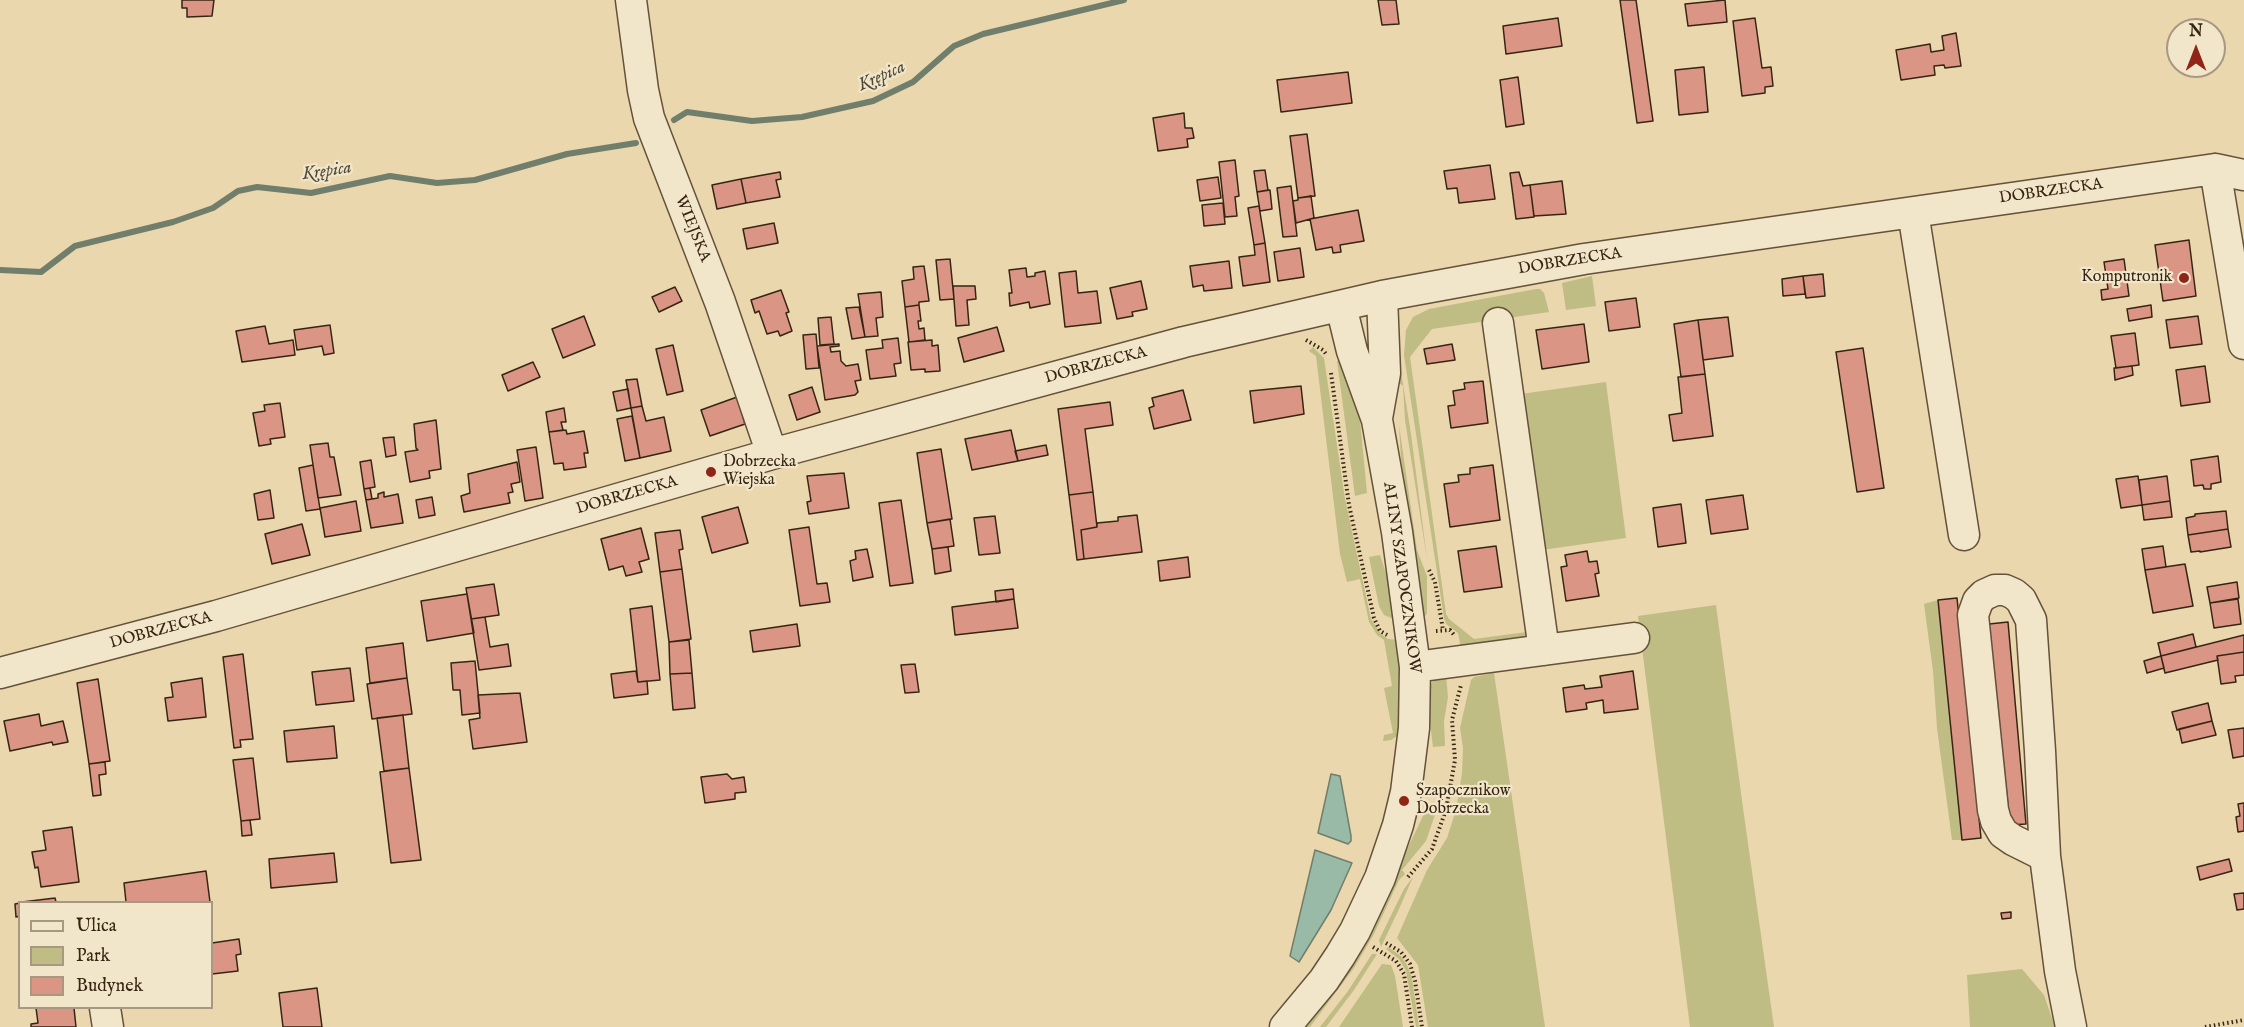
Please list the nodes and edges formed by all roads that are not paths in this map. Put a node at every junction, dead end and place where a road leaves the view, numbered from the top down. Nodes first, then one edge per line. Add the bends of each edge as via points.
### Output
1 (631, 0) edge
2 (2244, 155) edge
3 (2230, 172) edge
4 (1913, 212) junction
5 (1382, 296) junction
6 (1341, 306) junction
7 (1498, 323) dead end
8 (2244, 344) edge
9 (1377, 420) junction
10 (772, 454) junction
11 (1964, 535) dead end
12 (1634, 638) dead end
13 (1544, 650) junction
14 (1415, 667) junction
15 (0, 673) edge
16 (2045, 856) junction
17 (105, 1009) edge
18 (108, 1027) edge
19 (1285, 1027) edge
20 (2071, 1027) edge

1 - 10 street, WIEJSKA via 649,118 720,302
2 - 3 street, DOBRZECKA
3 - 4 street, DOBRZECKA
3 - 8 street
4 - 5 street, DOBRZECKA via 1584,259
4 - 11 street
5 - 6 street, DOBRZECKA
5 - 9 street, ALINY SZAPOCZNIKOW via 1385,373
6 - 9 street, ALINY SZAPOCZNIKOW via 1352,351
6 - 10 street, DOBRZECKA via 1184,342
7 - 13 street
9 - 14 street, ALINY SZAPOCZNIKOW
10 - 15 street, DOBRZECKA via 216,616
12 - 13 street
13 - 14 street
14 - 19 street, ALINY SZAPOCZNIKOW via 1411,758 1389,852 1368,905 1340,956
16 - 16 street via 2031,620 2014,594 1995,590 1978,601 1973,615 1993,810 2003,833
16 - 20 street
17 - 18 street

